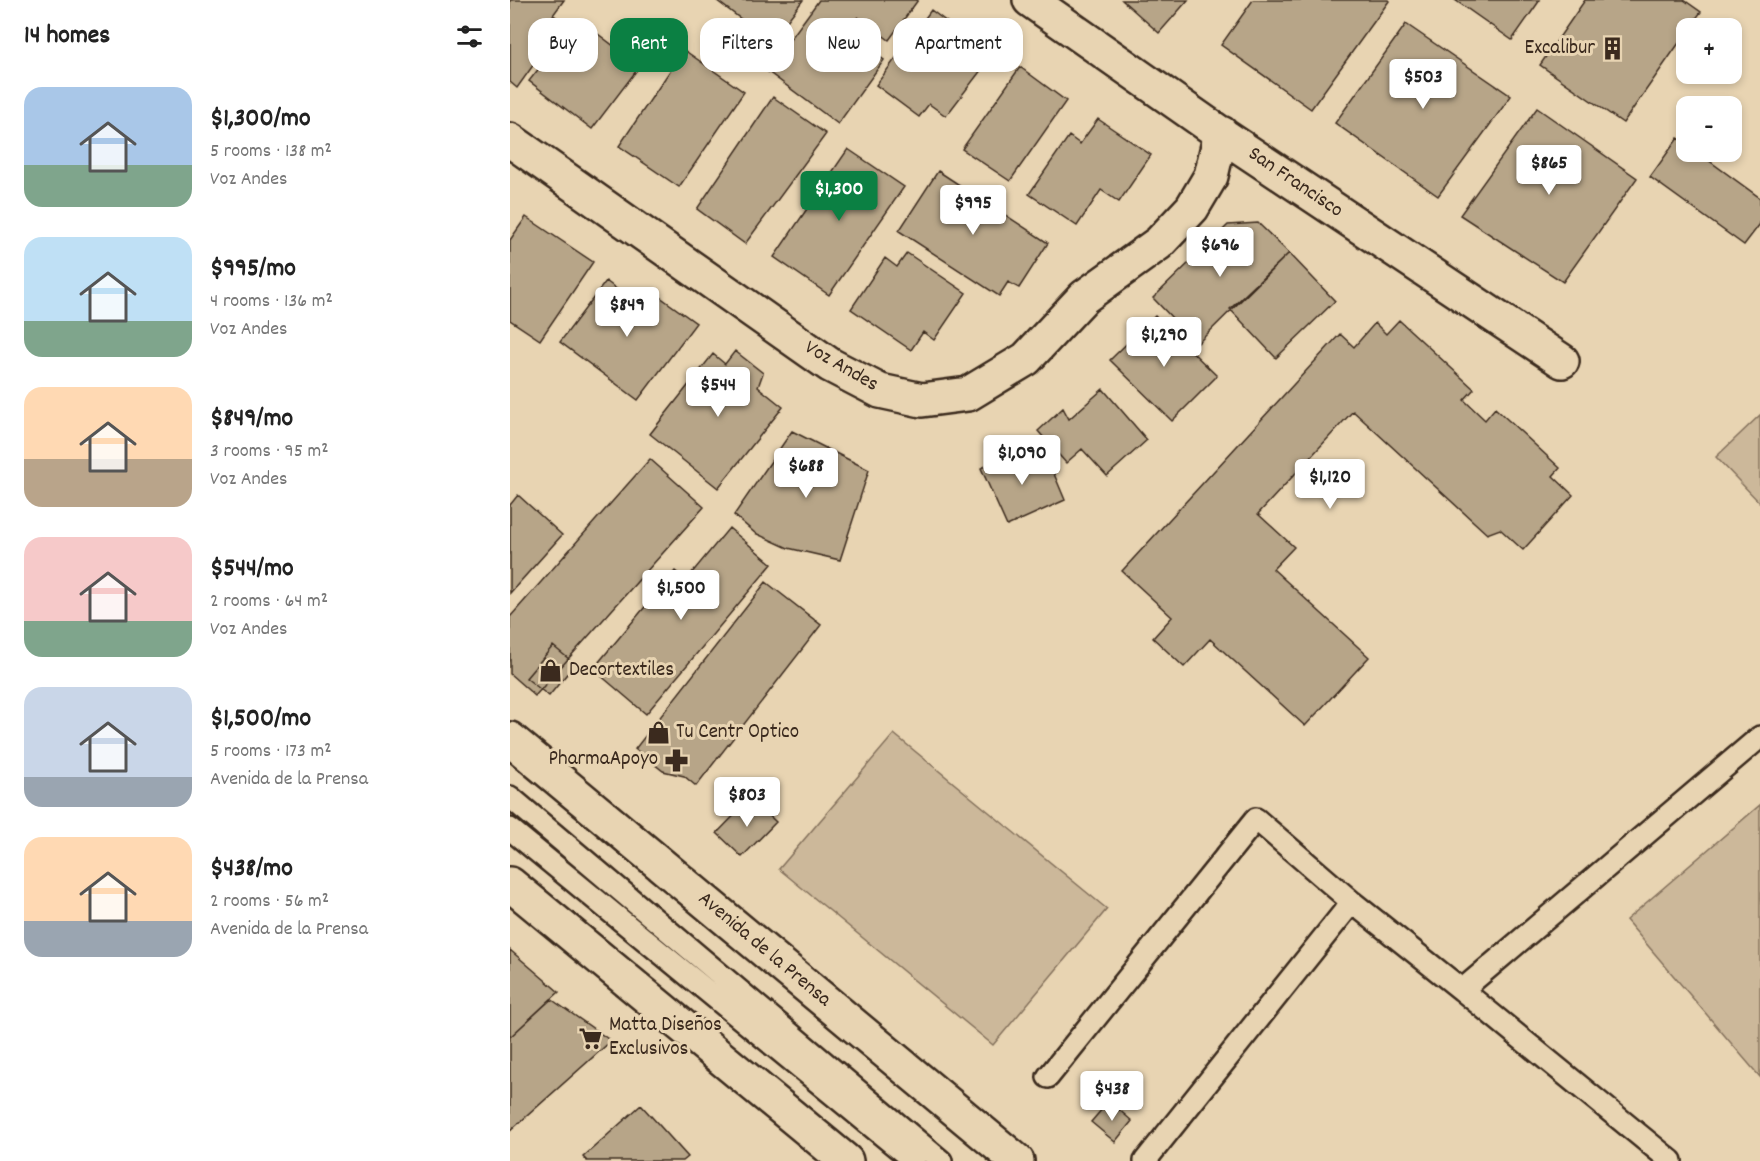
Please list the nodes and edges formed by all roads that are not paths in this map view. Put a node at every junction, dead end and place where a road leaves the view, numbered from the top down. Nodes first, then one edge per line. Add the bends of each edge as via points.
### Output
1 (1030, 0) edge
2 (1221, 133) junction
3 (510, 140) edge
4 (1562, 361) dead end
5 (1760, 737) edge
6 (510, 739) edge
7 (510, 797) edge
8 (510, 829) edge
9 (510, 884) edge
10 (1352, 902) junction
11 (1462, 990) junction
12 (1048, 1077) dead end
13 (846, 1161) edge
14 (914, 1161) edge
15 (941, 1161) edge
16 (1017, 1161) edge
17 (1145, 1161) edge
18 (1671, 1161) edge

1 - 2 street, San Francisco
2 - 3 street, Voz Andes via 1211,176 1192,208 1159,243 1084,297 1026,359 968,394 922,400 880,391 830,365
2 - 4 street, San Francisco
5 - 11 lane
6 - 16 street, Avenida de la Prensa
7 - 15 lane
8 - 14 lane
9 - 13 street
10 - 11 lane
10 - 12 lane via 1256,819
10 - 17 lane
11 - 18 lane

